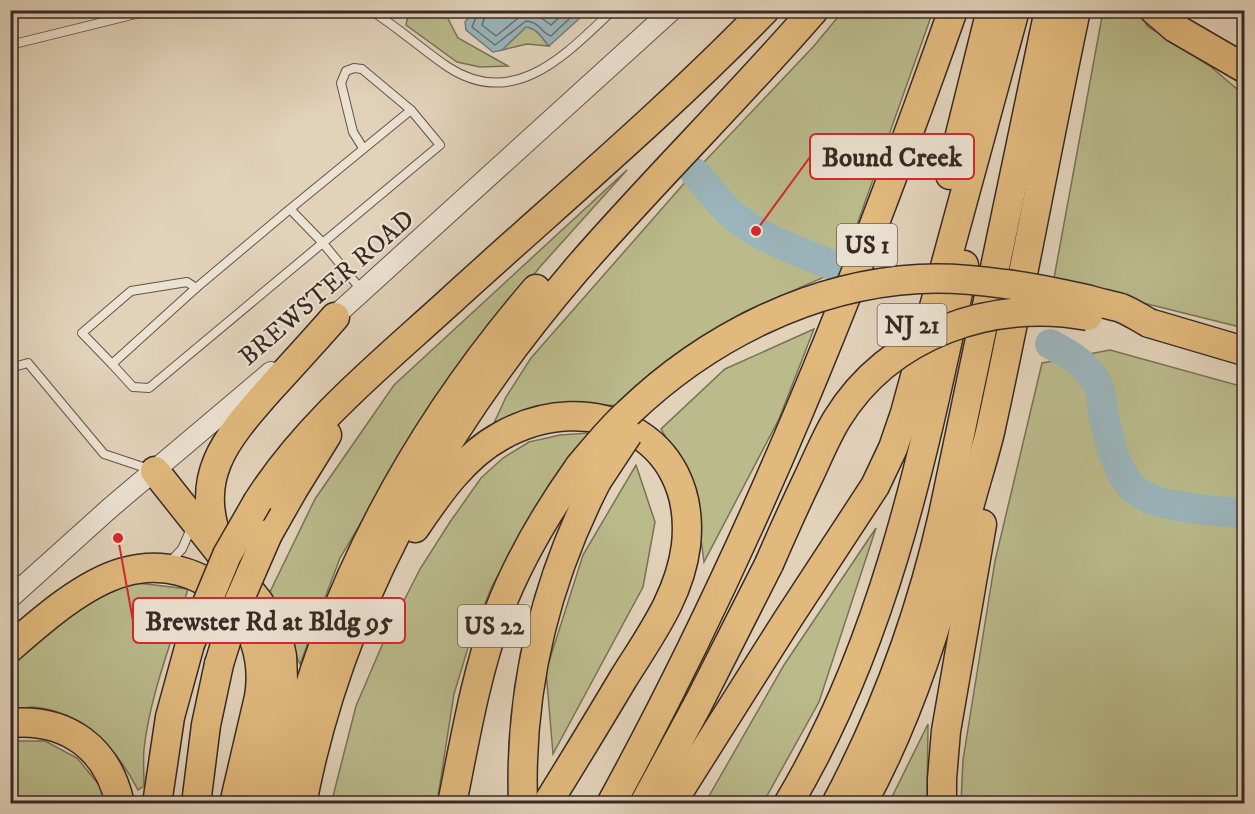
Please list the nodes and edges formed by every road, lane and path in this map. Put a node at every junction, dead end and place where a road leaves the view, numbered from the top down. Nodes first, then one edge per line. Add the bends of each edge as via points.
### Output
1 (152, 10) edge
2 (370, 10) edge
3 (613, 10) edge
4 (672, 10) edge
5 (765, 10) edge
6 (814, 10) edge
7 (953, 10) edge
8 (991, 10) edge
9 (1016, 10) edge
10 (1048, 10) edge
11 (1076, 10) edge
12 (1154, 10) edge
13 (10, 45) edge
14 (1245, 68) edge
15 (760, 70) junction
16 (411, 110) junction
17 (363, 148) junction
18 (290, 209) junction
19 (322, 242) junction
20 (196, 288) junction
21 (363, 293) junction
22 (335, 317) junction
23 (1149, 323) junction
24 (408, 339) junction
25 (1245, 351) edge
26 (112, 364) junction
27 (10, 368) edge
28 (989, 434) junction
29 (155, 471) junction
30 (588, 474) junction
31 (771, 476) junction
32 (194, 520) junction
33 (230, 566) junction
34 (165, 568) junction
35 (10, 598) edge
36 (359, 612) junction
37 (786, 622) junction
38 (10, 648) edge
39 (10, 723) edge
40 (676, 797) edge
41 (120, 804) edge
42 (157, 804) edge
43 (196, 804) edge
44 (234, 804) edge
45 (254, 804) edge
46 (279, 804) edge
47 (302, 804) edge
48 (452, 804) edge
49 (523, 804) edge
50 (548, 804) edge
51 (569, 804) edge
52 (611, 804) edge
53 (644, 804) edge
54 (788, 804) edge
55 (836, 804) edge
56 (862, 804) edge
57 (942, 804) edge

1 - 13 lane
2 - 3 lane via 455,71 495,83 521,79 544,69
4 - 21 street, BREWSTER ROAD
5 - 24 highway via 683,90
6 - 15 highway
7 - 31 highway, US 1 via 872,235
8 - 37 highway, NJ 21 via 888,419 840,527
9 - 37 highway via 895,442 875,486
9 - 54 highway via 937,391 900,540 860,657 822,742
10 - 55 highway via 929,573 885,701
11 - 28 highway
12 - 14 highway via 1175,28
15 - 36 highway via 582,263 498,369 418,491
15 - 46 highway via 725,94 557,266 487,348 439,415 391,495 336,612 303,708
16 - 17 lane
16 - 17 lane via 362,69 346,71 341,83 353,132
16 - 19 lane via 440,145
17 - 18 lane
18 - 19 lane
18 - 20 lane
19 - 21 lane
19 - 26 lane via 149,388 133,387
20 - 26 lane
20 - 26 lane via 187,282 131,291 82,333
21 - 22 street, BREWSTER ROAD
22 - 29 street, BREWSTER ROAD
22 - 33 highway via 243,420 220,454 213,472 209,505 214,529
23 - 25 highway
23 - 30 highway, bridge via 1121,308 994,282 918,279 872,284 813,299 756,322 721,342 683,374
23 - 53 highway, bridge via 1120,323 1048,311 1007,313 952,326 901,352 879,369 836,420 769,564
24 - 42 highway, bridge via 305,439 276,474 227,555 190,644 170,717
24 - 43 highway, bridge via 355,397 327,435 268,534 238,603 219,664
27 - 29 lane via 28,363 104,454
28 - 56 highway via 932,640 906,710
28 - 57 highway via 982,531 949,713
29 - 32 highway
29 - 35 street, BREWSTER ROAD
30 - 48 highway, US 22 via 538,529 498,613 476,688
30 - 49 highway via 575,526 550,591 533,660 522,743
31 - 51 highway
31 - 52 highway, US 1 via 691,649
32 - 33 highway
32 - 34 lane via 182,549
33 - 45 highway via 266,611 282,656 279,704
34 - 38 highway via 124,572 99,582 48,616
34 - 44 highway via 190,574 218,589 241,614 258,647 260,690
36 - 47 highway via 328,700
36 - 50 highway via 446,486 498,437 535,421 572,415 618,422 653,446 671,470 683,498 687,532 681,570 663,614
37 - 40 highway, NJ 21
39 - 41 highway via 45,724 78,737 104,762

